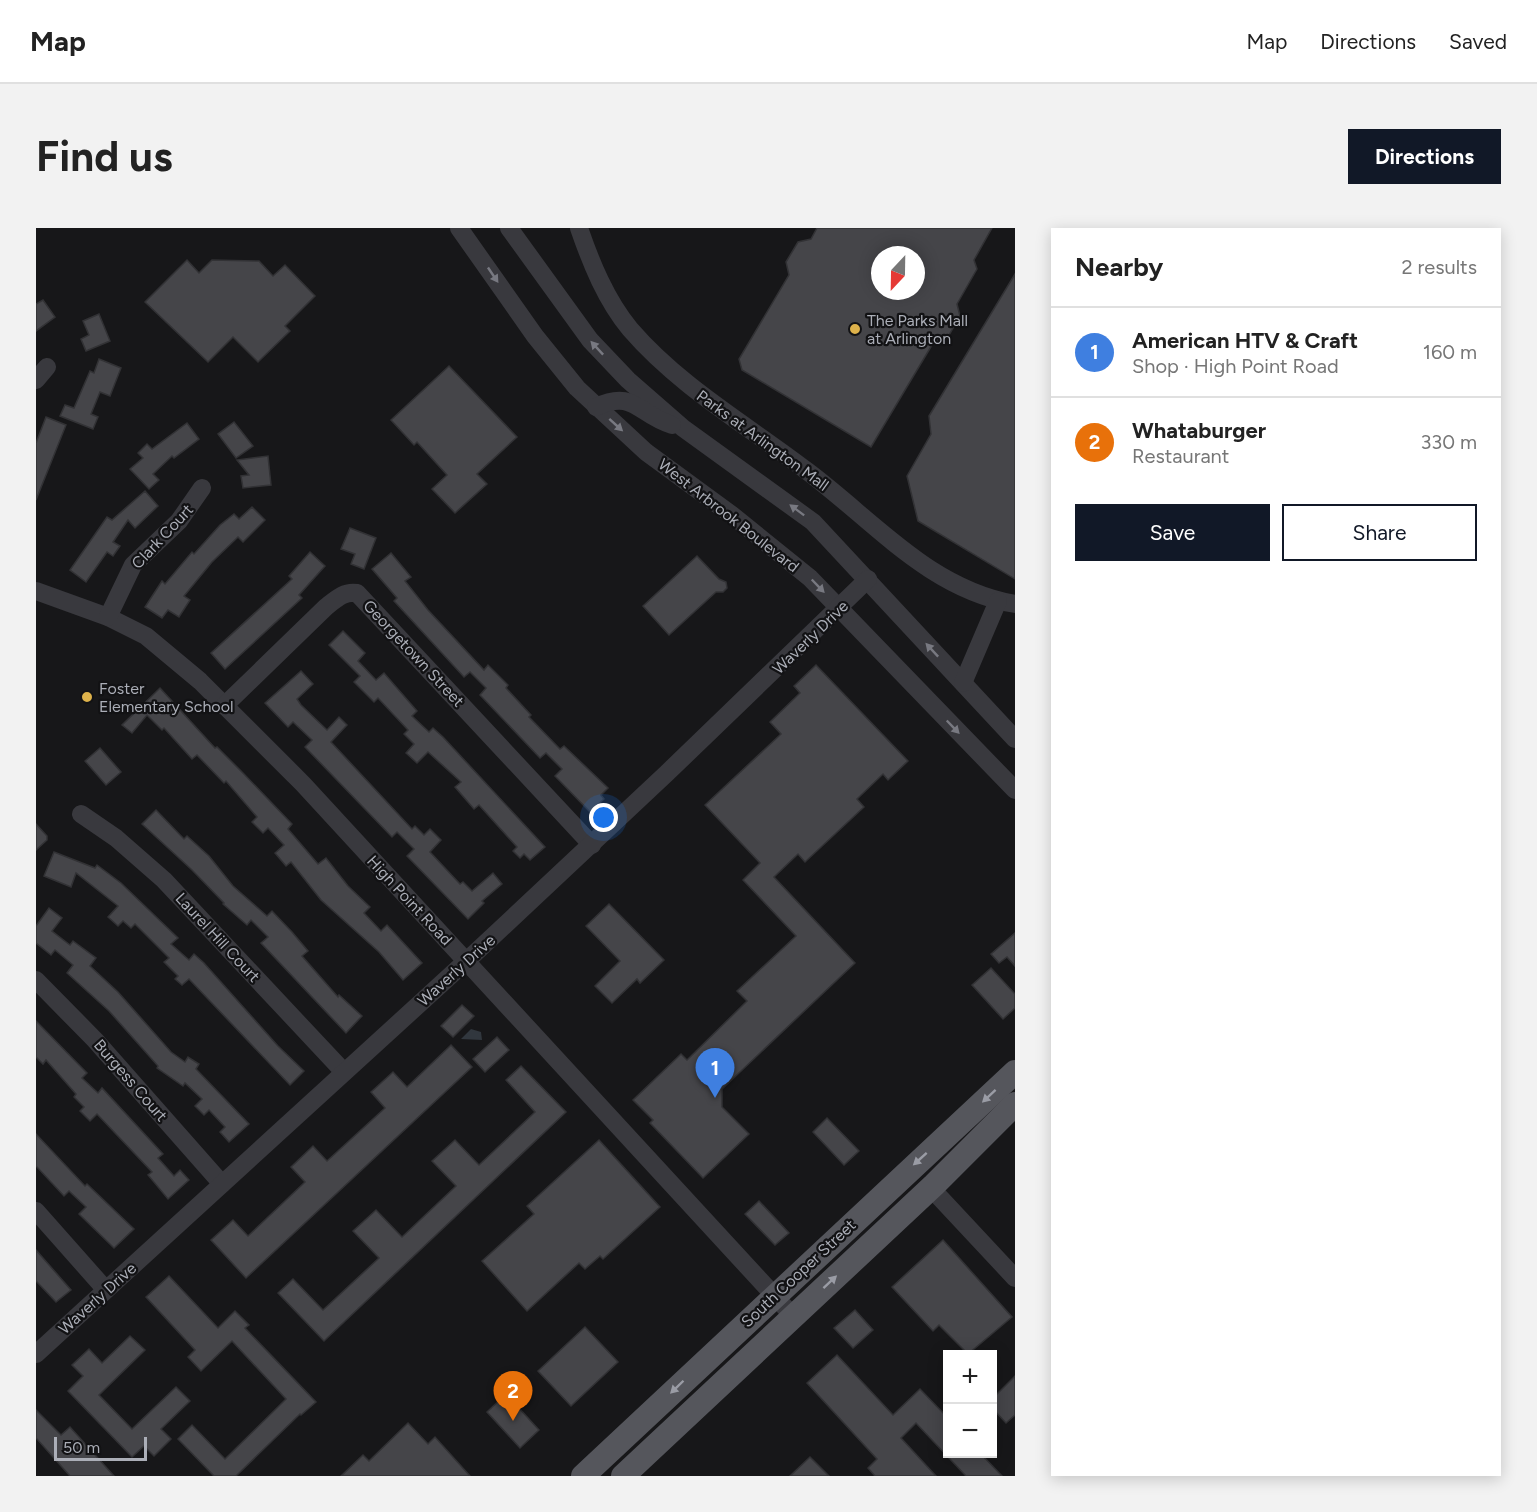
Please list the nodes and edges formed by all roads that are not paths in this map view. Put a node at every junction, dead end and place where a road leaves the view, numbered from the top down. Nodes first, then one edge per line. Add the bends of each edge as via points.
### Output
1 (459, 228) edge
2 (509, 228) edge
3 (579, 228) edge
4 (596, 407) junction
5 (683, 428) junction
6 (202, 488) dead end
7 (868, 579) junction
8 (36, 591) edge
9 (1007, 602) edge
10 (840, 609) junction
11 (108, 617) junction
12 (963, 683) junction
13 (224, 706) junction
14 (1015, 739) edge
15 (1015, 790) edge
16 (81, 814) dead end
17 (592, 845) junction
18 (466, 961) junction
19 (36, 980) edge
20 (344, 1072) junction
21 (1015, 1072) edge
22 (1015, 1104) edge
23 (222, 1184) junction
24 (931, 1188) junction
25 (36, 1210) edge
26 (1015, 1278) edge
27 (106, 1290) junction
28 (774, 1296) junction
29 (793, 1316) junction
30 (36, 1354) edge
31 (622, 1440) junction
32 (583, 1476) edge
33 (597, 1476) edge
34 (623, 1476) edge

1 -> 4 street, West Arbrook Boulevard via 535,336
5 -> 2 street via 590,340
3 - 9 street, Parks at Arlington Mall via 596,273 621,317 664,365 838,494 894,546 956,585
4 - 5 street via 613,399 628,400 654,419
4 -> 10 street, West Arbrook Boulevard via 646,452 810,578
7 -> 5 street via 813,522
6 - 11 street, Clark Court via 179,521 133,565
7 - 10 street, Waverly Drive
12 -> 7 street
8 - 11 street, High Point Road
9 - 12 street, Parks at Arlington Mall
10 -> 15 street, West Arbrook Boulevard
10 - 17 street, Waverly Drive
11 - 13 street, High Point Road via 146,636 170,654
12 - 14 street
13 - 17 street, Georgetown Street via 326,607 340,596 357,593
13 - 18 street, High Point Road via 303,784
16 - 20 street, Laurel Hill Court via 164,880
17 - 18 street, Waverly Drive
18 - 20 street, Waverly Drive
18 - 28 street, High Point Road
19 - 23 street, Burgess Court via 95,1040
20 - 23 street, Waverly Drive
21 -> 28 main road, South Cooper Street
22 - 24 main road, South Cooper Street
23 - 27 street, Waverly Drive
24 - 26 street
29 -> 24 main road, South Cooper Street
25 - 27 street
27 - 30 street, Waverly Drive
28 - 29 street, High Point Road
28 -> 31 main road, South Cooper Street
29 - 34 main road, South Cooper Street
31 - 32 main road, South Cooper Street
31 - 33 main road via 621,1451

